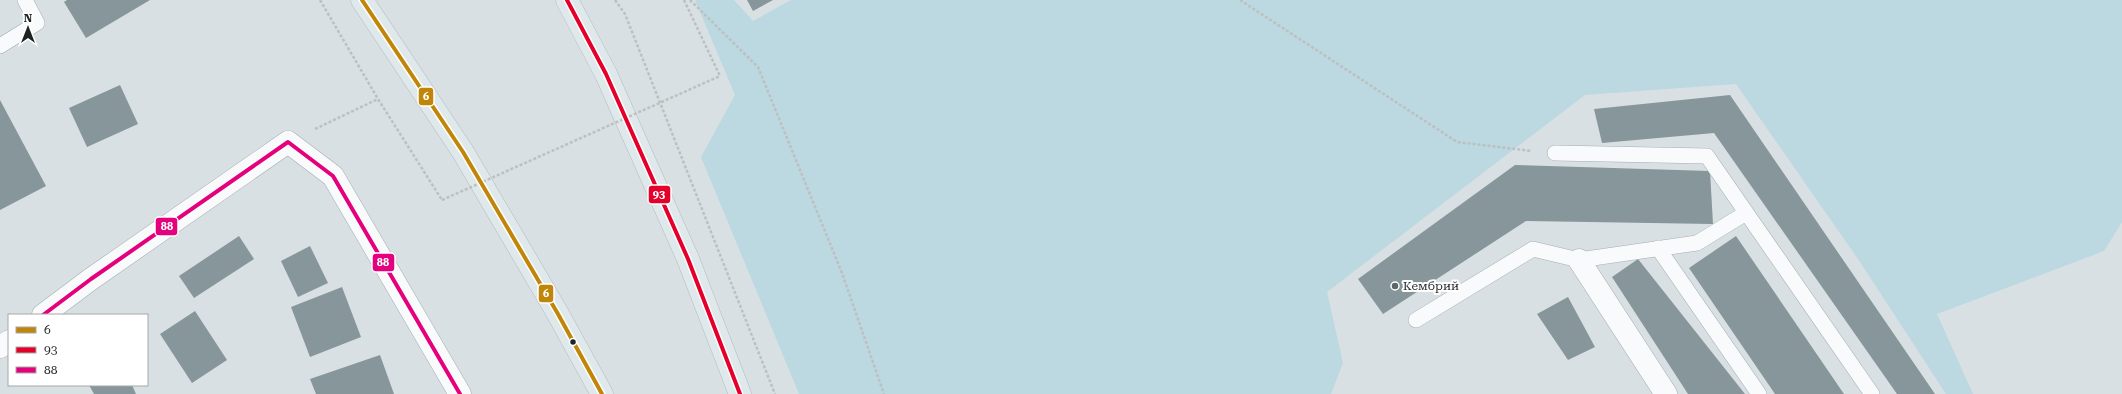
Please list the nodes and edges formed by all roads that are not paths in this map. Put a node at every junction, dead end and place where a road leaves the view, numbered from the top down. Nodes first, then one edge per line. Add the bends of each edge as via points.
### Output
1 (25, 0) edge
2 (567, 0) edge
3 (369, 8) edge
4 (0, 46) edge
5 (1554, 153) road end
6 (1746, 213) junction
7 (1658, 248) junction
8 (1579, 260) junction
9 (44, 314) edge
10 (1416, 320) dead end
11 (460, 394) edge
12 (602, 394) edge
13 (740, 394) edge
14 (1666, 394) edge
15 (1759, 394) edge
16 (1872, 394) edge

1 - 4 lane via 37,23
2 - 13 main road via 606,74 688,259
3 - 12 main road via 463,152
5 - 6 lane via 1706,156
6 - 7 lane via 1698,242
6 - 16 lane
7 - 8 lane
7 - 15 lane
8 - 10 lane via 1533,249
8 - 14 street
9 - 11 street via 288,142 332,176

